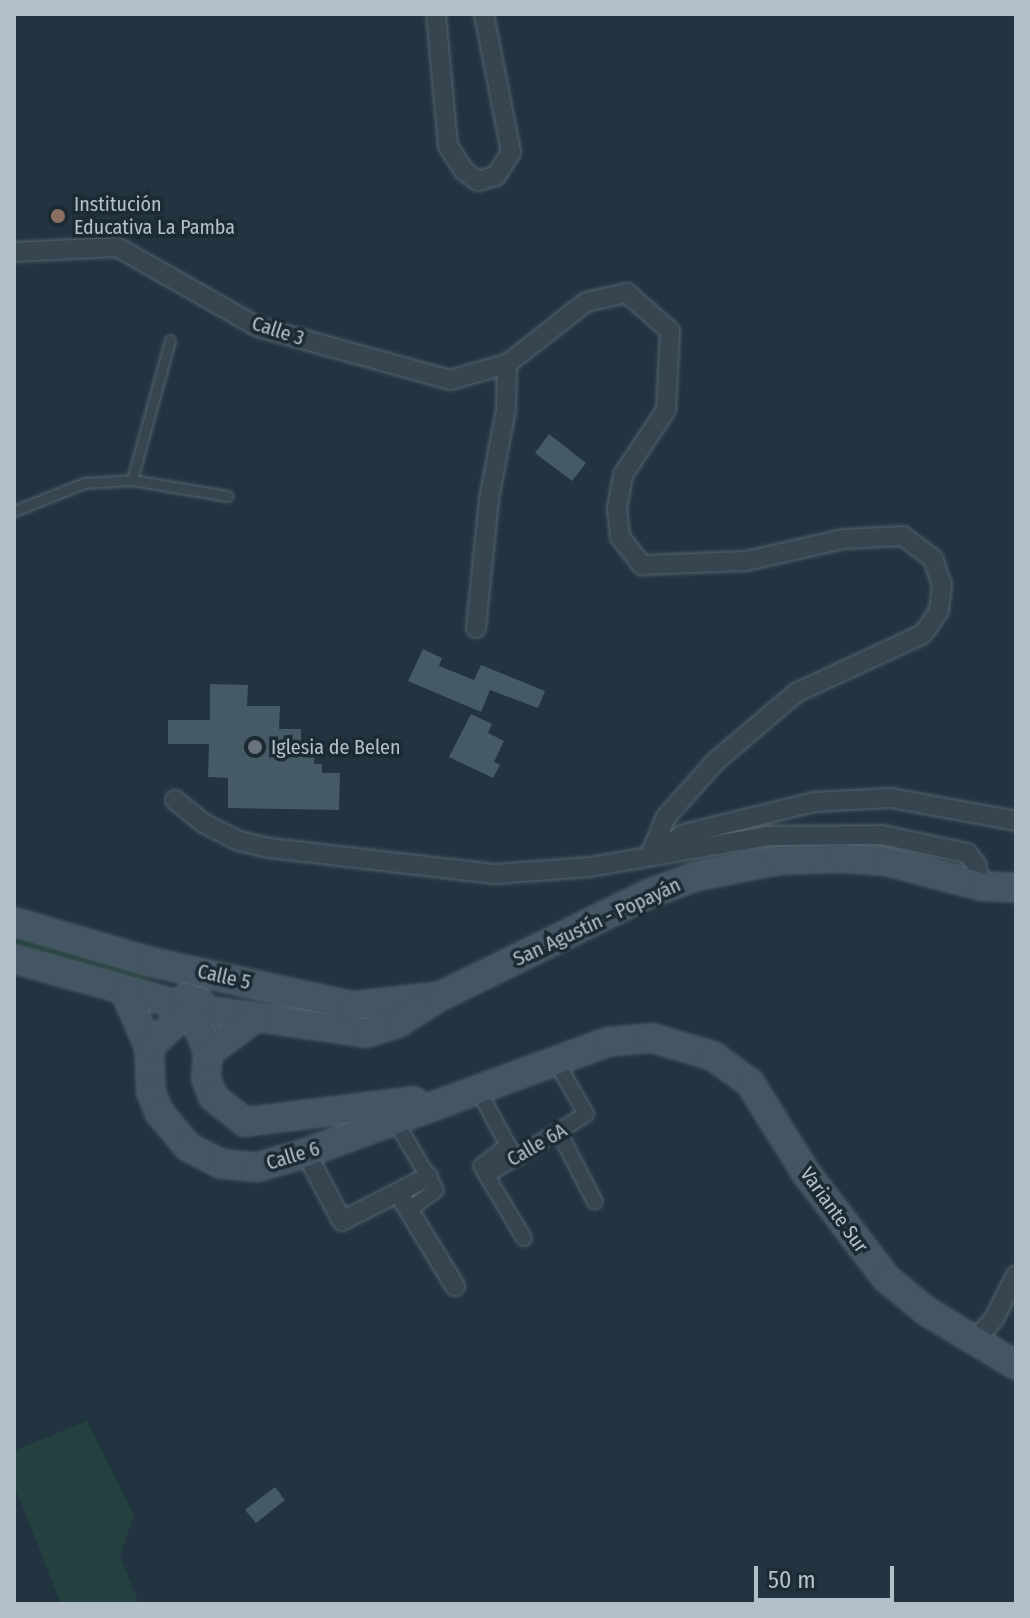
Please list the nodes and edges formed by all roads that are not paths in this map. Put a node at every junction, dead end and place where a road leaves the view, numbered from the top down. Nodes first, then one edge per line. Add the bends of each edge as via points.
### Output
1 (436, 14) edge
2 (484, 14) edge
3 (14, 252) edge
4 (170, 340) dead end
5 (507, 364) junction
6 (132, 480) junction
7 (228, 496) dead end
8 (14, 511) edge
9 (476, 628) dead end
10 (175, 800) dead end
11 (1016, 821) edge
12 (650, 855) junction
13 (981, 886) junction
14 (1016, 888) edge
15 (14, 922) edge
16 (14, 959) edge
17 (176, 966) junction
18 (226, 978) junction
19 (125, 992) junction
20 (439, 997) junction
21 (191, 1008) junction
22 (255, 1018) junction
23 (672, 1041) joint
24 (149, 1047) junction
25 (208, 1053) junction
26 (554, 1058) junction
27 (467, 1092) junction
28 (394, 1119) junction
29 (560, 1134) junction
30 (512, 1152) junction
31 (306, 1153) junction
32 (432, 1184) joint
33 (404, 1202) junction
34 (595, 1202) dead end
35 (524, 1238) dead end
36 (1016, 1275) edge
37 (455, 1286) dead end
38 (975, 1340) junction
39 (1016, 1365) edge

1 - 2 street via 448,146 464,171 478,181 496,176 511,152
3 - 5 street, Calle 3 via 117,247 258,327 450,380
4 - 6 lane
5 - 9 street via 506,410 489,499
5 - 12 street via 586,302 627,293 670,331 666,410 623,475 617,508 620,537 642,565 746,561 844,539 903,536 933,559 942,585 939,611 923,634 796,693 715,762 666,817
6 - 7 lane
6 - 8 lane via 84,483
10 - 12 street via 215,829 270,848 495,874 541,873
11 - 12 street via 891,798 814,802 684,834
12 - 13 street via 767,836 882,835 967,853
13 - 14 main road, San Agustín - Popayán
13 - 20 main road, San Agustín - Popayán via 885,861 841,858 779,860 694,877 646,895
15 - 17 main road, Calle 5
16 - 19 main road, Calle 5
17 - 18 main road, Calle 5
17 - 21 main road, Calle 6
18 - 20 main road, Calle 5 via 353,1006
18 - 21 main road
19 - 21 main road, Calle 5
19 - 24 main road, Calle 6
20 - 22 main road, San Agustín - Popayán via 398,1023 366,1033
21 - 22 main road, San Agustín - Popayán
21 - 24 main road
21 - 25 main road, Calle 6
22 - 25 main road
23 - 26 main road, Calle 6 via 629,1038
23 - 38 main road, Variante Sur via 713,1056 750,1083 806,1173 886,1278 926,1311
24 - 31 main road, Calle 6 via 151,1092 159,1112 188,1147 221,1164 258,1167
25 - 27 main road, Calle 6 via 206,1078 213,1097 245,1122
26 - 27 main road, Calle 6
26 - 29 street, Calle 6A via 586,1114
27 - 28 main road, Calle 6
27 - 30 street
28 - 31 main road, Calle 6
28 - 32 street
29 - 30 street, Calle 6A
29 - 34 street
30 - 35 street, Calle 6A via 484,1169
31 - 33 street via 342,1221
32 - 33 street
33 - 37 street
36 - 38 street via 994,1319
38 - 39 main road, Variante Sur

